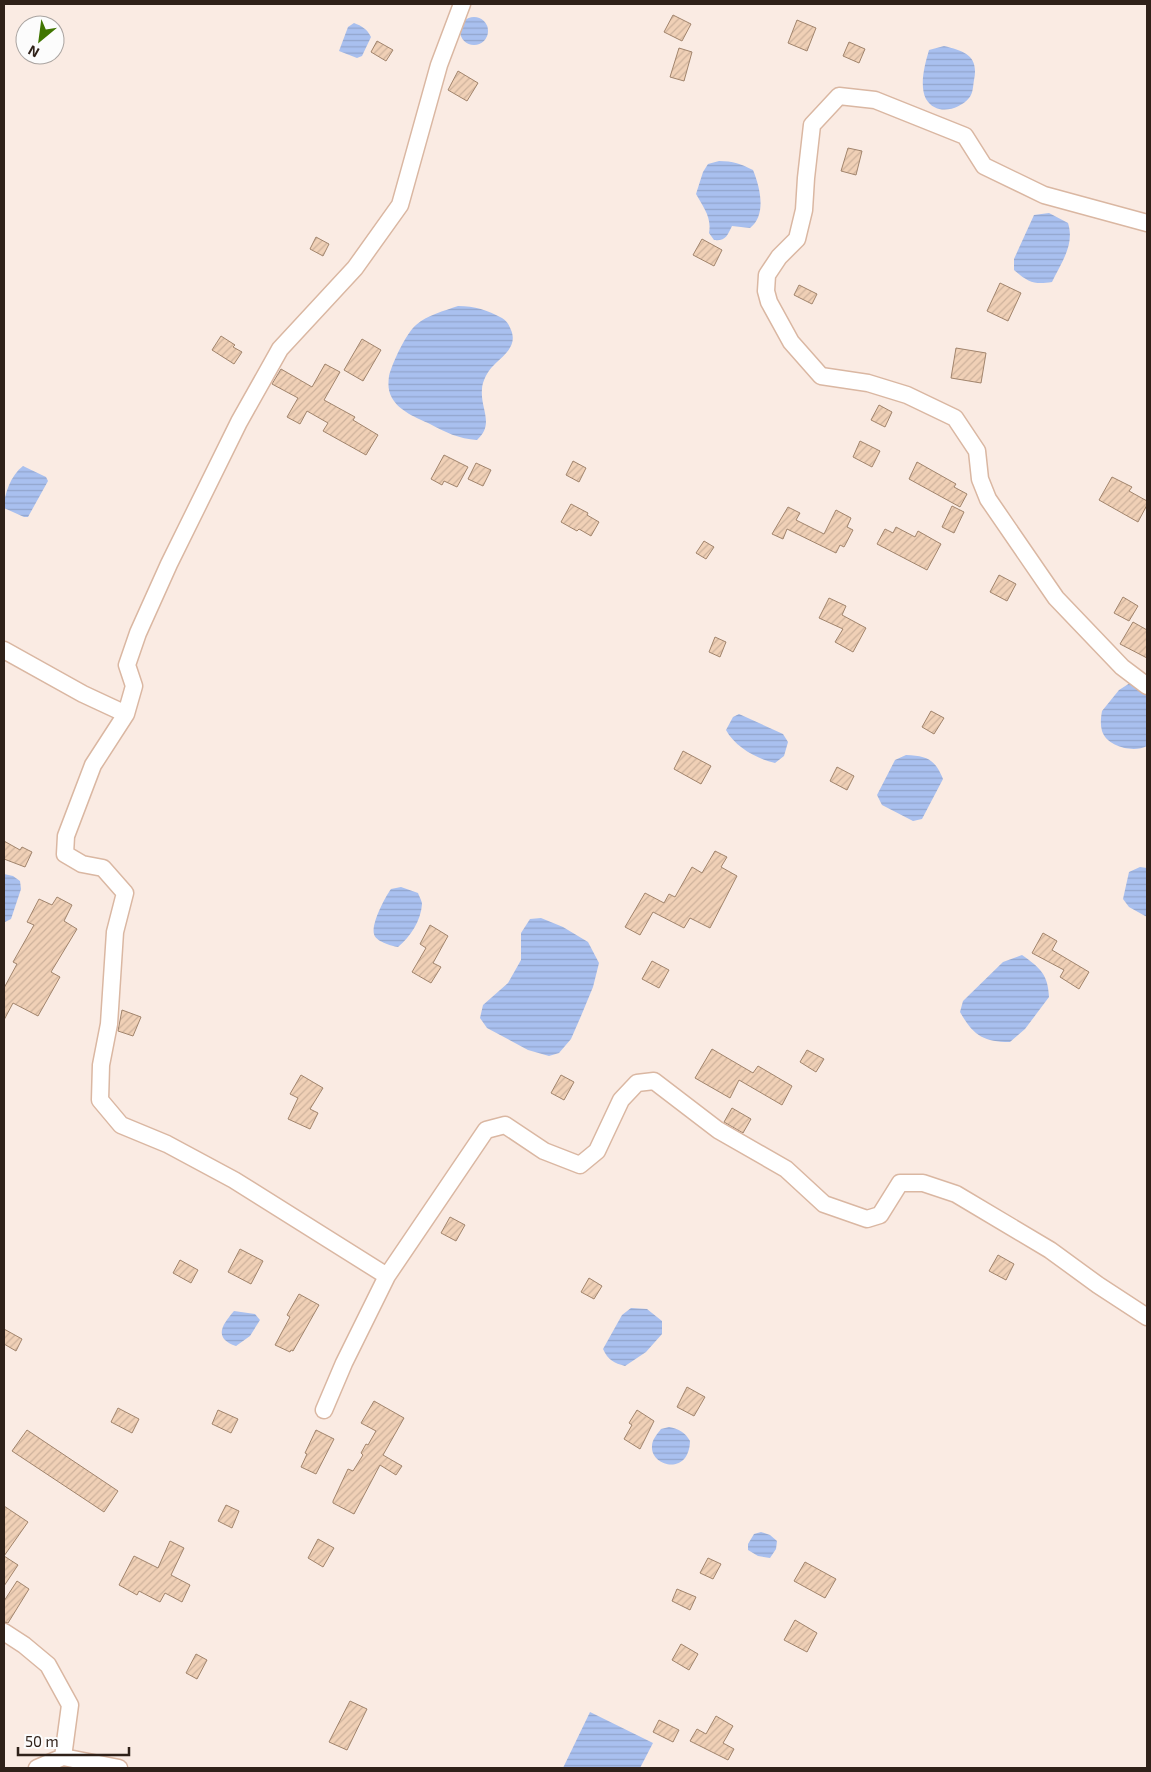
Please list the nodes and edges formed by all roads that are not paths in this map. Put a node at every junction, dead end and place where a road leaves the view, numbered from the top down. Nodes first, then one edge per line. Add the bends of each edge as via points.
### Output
1 (462, 4) edge
2 (1147, 223) edge
3 (4, 650) edge
4 (1147, 686) edge
5 (126, 714) junction
6 (387, 1276) junction
7 (1147, 1317) edge
8 (324, 1410) dead end
9 (4, 1632) edge
10 (63, 1757) junction
11 (37, 1768) edge
12 (119, 1768) edge

1 - 5 street via 439,65 400,205 355,268 280,349 239,422 168,564 138,633 127,665 134,686
2 - 4 street via 1044,195 984,166 965,136 876,100 839,96 812,125 804,210 797,239 767,275 766,291 791,342 821,376 868,383 899,392 955,418 977,451 980,479 988,499 1056,598 1122,667
3 - 5 street
5 - 6 street via 93,765 66,836 65,854 82,864 103,868 125,893 115,932 100,1100 121,1125 167,1144 234,1180
6 - 7 street via 486,1130 505,1125 544,1151 580,1165 597,1151 621,1100 637,1082 654,1081 718,1130 786,1169 824,1204 867,1219 880,1215 900,1183 923,1183 956,1194 1050,1250
6 - 8 street
9 - 10 street via 48,1664 70,1705
10 - 11 street
10 - 12 street

